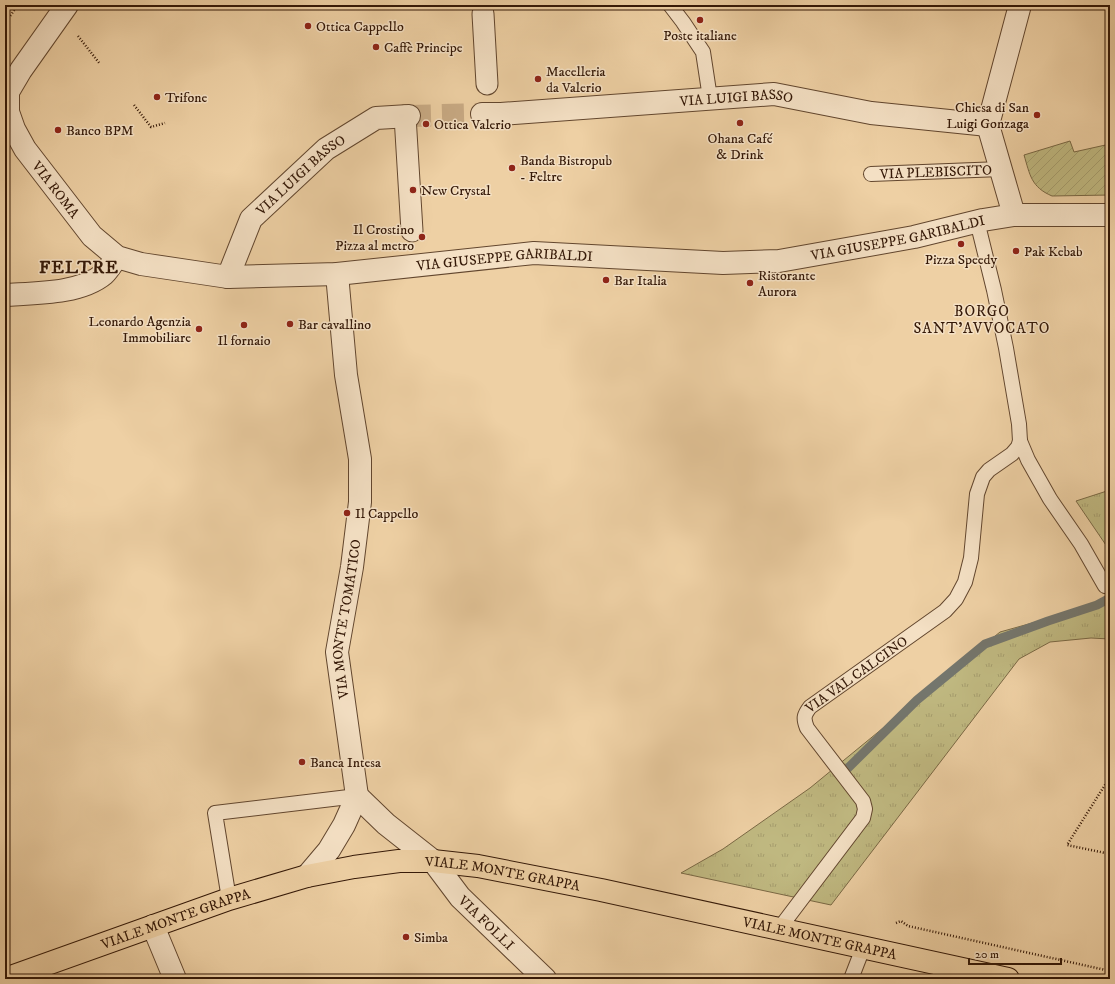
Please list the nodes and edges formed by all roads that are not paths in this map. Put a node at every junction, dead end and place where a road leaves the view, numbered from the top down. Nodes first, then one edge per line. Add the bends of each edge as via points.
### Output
1 (670, 5) edge
2 (1020, 5) edge
3 (64, 9) edge
4 (483, 14) dead end
5 (487, 84) dead end
6 (710, 98) junction
7 (6, 113) edge
8 (482, 114) tunnel mouth
9 (407, 116) joint
10 (988, 126) junction
11 (1001, 169) junction
12 (871, 174) dead end
13 (1014, 215) junction
14 (1110, 215) edge
15 (978, 221) junction
16 (412, 231) dead end
17 (117, 257) junction
18 (337, 274) junction
19 (228, 277) junction
20 (5, 294) edge
21 (1020, 442) junction
22 (1105, 586) dead end
23 (357, 796) junction
24 (433, 861) junction
25 (308, 876) junction
26 (229, 899) junction
27 (153, 926) junction
28 (779, 929) junction
29 (863, 948) junction
30 (5, 977) edge
31 (175, 979) edge
32 (545, 979) edge
33 (851, 979) edge
34 (1008, 979) edge

1 - 6 lane via 703,52
2 - 10 street
3 - 7 street, VIA ROMA via 8,92
4 - 5 street
6 - 8 street, VIA LUIGI BASSO
6 - 10 street, VIA LUIGI BASSO via 774,94 871,113
7 - 17 street, VIA ROMA via 26,149 92,236
9 - 16 street
9 - 19 street, VIA LUIGI BASSO via 376,118 326,149 251,219
10 - 11 street
11 - 12 lane, VIA PLEBISCITO
11 - 13 street
13 - 14 street, VIA GIUSEPPE GARIBALDI
13 - 15 street, VIA GIUSEPPE GARIBALDI
15 - 18 street, VIA GIUSEPPE GARIBALDI via 914,237 779,261 723,263 534,253
15 - 21 lane via 1006,348
17 - 19 street, VIA GIUSEPPE GARIBALDI via 141,264
17 - 20 street via 105,272 83,285 58,292
18 - 19 street, VIA GIUSEPPE GARIBALDI
18 - 23 street, VIA MONTE TOMATICO via 346,375 360,459 360,502 337,652
21 - 22 lane via 1050,499 1081,544
21 - 28 lane, VIA VAL CALCINO via 1012,454 983,477 977,494 971,558 965,582 956,599 945,611 805,713 804,721 807,728 863,801 865,809 863,818
23 - 24 street via 386,824
23 - 25 street via 329,850
23 - 26 lane via 215,813
24 - 25 main road, VIALE MONTE GRAPPA via 400,861
24 - 28 main road, VIALE MONTE GRAPPA via 521,874
24 - 32 street, VIA FOLLI via 460,897
25 - 26 main road, VIALE MONTE GRAPPA
26 - 27 main road, VIALE MONTE GRAPPA
27 - 30 main road, VIALE MONTE GRAPPA
27 - 31 street
28 - 29 main road, VIALE MONTE GRAPPA
29 - 33 lane
29 - 34 main road, VIALE MONTE GRAPPA

